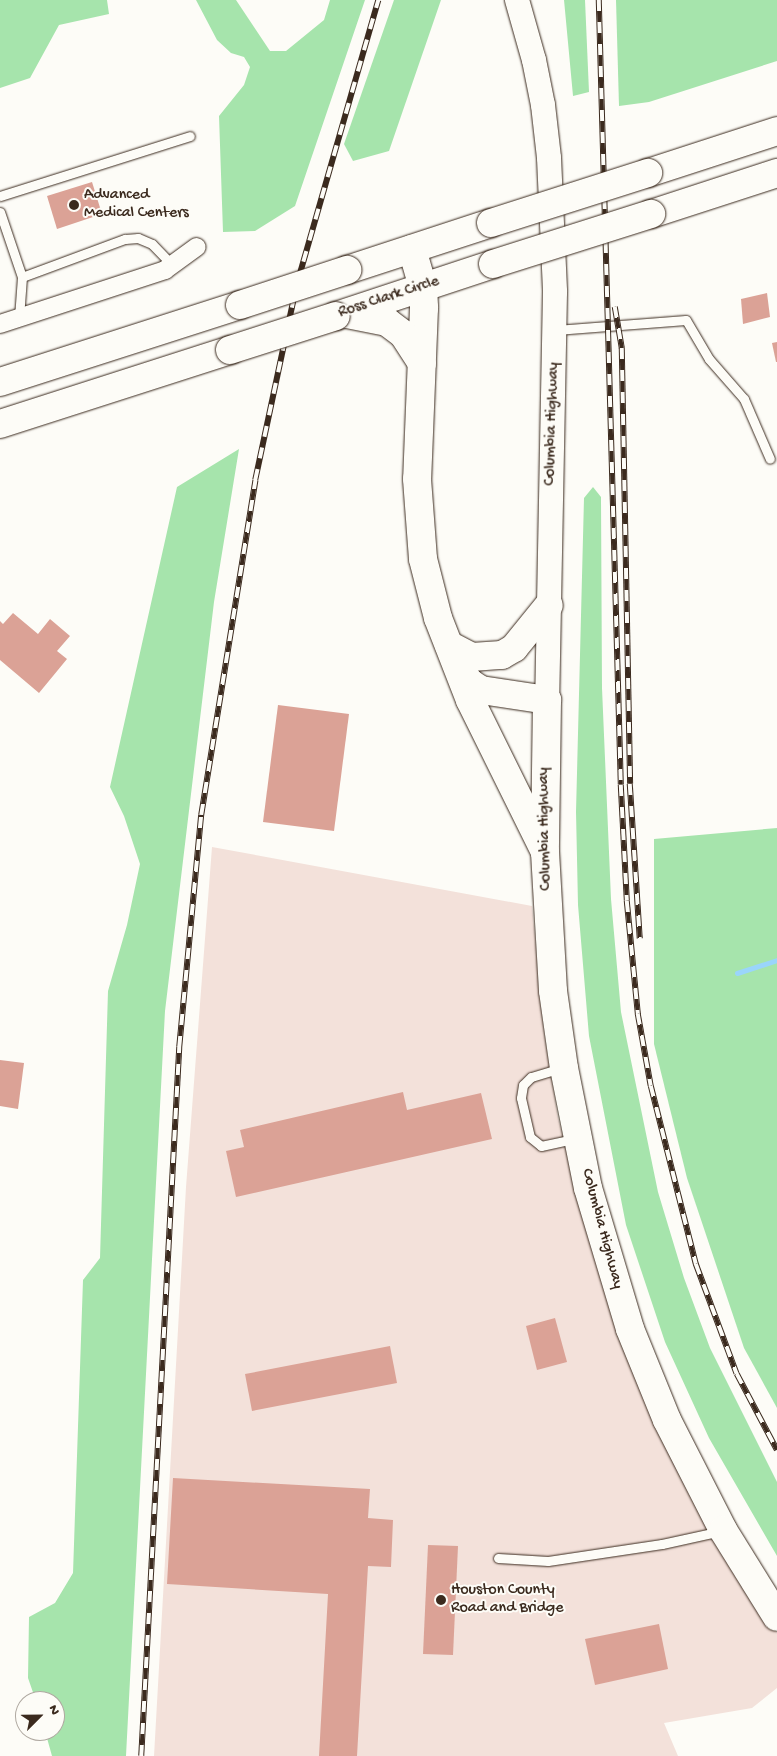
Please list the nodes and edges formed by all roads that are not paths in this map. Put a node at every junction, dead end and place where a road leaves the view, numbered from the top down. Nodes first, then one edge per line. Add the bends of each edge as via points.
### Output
1 (517, 0) edge
2 (777, 131) edge
3 (190, 136) dead end
4 (777, 173) edge
5 (0, 196) edge
6 (0, 212) edge
7 (197, 247) dead end
8 (412, 249) junction
9 (172, 265) junction
10 (22, 277) junction
11 (423, 287) junction
12 (340, 315) junction
13 (19, 318) junction
14 (0, 324) edge
15 (556, 330) junction
16 (422, 364) junction
17 (0, 382) edge
18 (0, 424) edge
19 (770, 459) dead end
20 (549, 605) junction
21 (454, 656) junction
22 (547, 700) junction
23 (545, 852) junction
24 (564, 1068) junction
25 (577, 1139) junction
26 (723, 1530) junction
27 (498, 1558) dead end
28 (777, 1617) edge

1 - 15 main road, Columbia Highway via 534,60 545,123
2 - 8 main road, bridge
3 - 5 lane
4 - 11 main road, Ross Clark Circle, bridge
6 - 10 lane
7 - 9 street
8 - 11 main road
8 - 17 main road, bridge
9 - 10 lane via 152,244 138,238 125,239
9 - 13 street
10 - 13 lane
11 - 12 main road, Ross Clark Circle
11 - 16 main road
12 - 16 main road via 387,322 402,334
12 - 18 main road, Ross Clark Circle, bridge
13 - 14 street
15 - 19 lane via 686,320 709,359 744,399
15 - 20 main road, Columbia Highway
16 - 21 main road via 417,479 420,531 430,590
20 - 21 main road via 514,648 502,655
20 - 22 main road, Columbia Highway
21 - 22 main road via 468,682 481,690
21 - 23 main road via 470,700
22 - 23 main road, Columbia Highway
23 - 24 main road, Columbia Highway via 553,991
24 - 25 main road, Columbia Highway
24 - 25 lane via 531,1077 523,1085 521,1098 530,1137 541,1146
25 - 26 main road, Columbia Highway via 611,1272 630,1329 667,1420
26 - 27 lane via 662,1544 548,1560
26 - 28 main road, Columbia Highway

